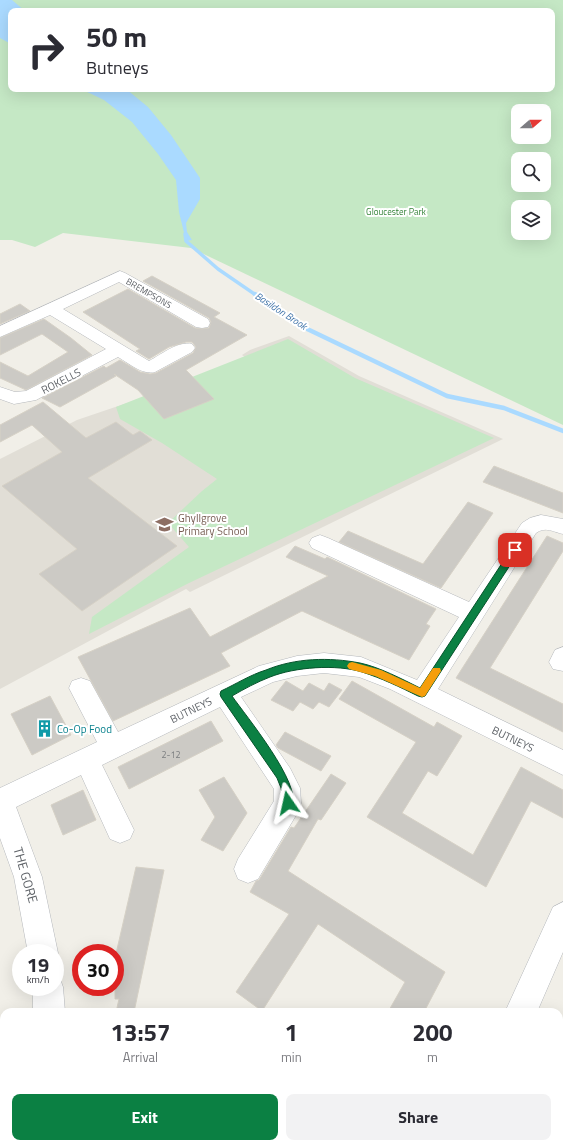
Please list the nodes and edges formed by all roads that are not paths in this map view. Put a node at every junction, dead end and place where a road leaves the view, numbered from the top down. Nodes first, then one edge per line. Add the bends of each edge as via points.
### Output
1 (51, 308) junction
2 (202, 323) dead end
3 (0, 332) edge
4 (186, 348) dead end
5 (118, 350) junction
6 (0, 393) edge
7 (563, 527) edge
8 (320, 543) dead end
9 (474, 614) junction
10 (81, 688) dead end
11 (422, 693) junction
12 (225, 694) junction
13 (113, 748) junction
14 (87, 760) junction
15 (563, 763) edge
16 (0, 800) edge
17 (120, 830) dead end
18 (248, 869) dead end
19 (563, 917) edge
20 (41, 944) edge
21 (48, 996) edge
22 (49, 1008) edge
23 (523, 1008) edge

1 - 2 street, BREMPSONS via 120,276
1 - 3 street, BREMPSONS
1 - 5 street
4 - 5 street via 148,368
5 - 6 street, ROKELLS via 30,396 14,398
7 - 9 street via 541,522 529,528
8 - 9 street
9 - 11 street
10 - 13 street
11 - 12 street, BUTNEYS via 361,667 324,663 268,673
11 - 15 street, BUTNEYS
12 - 13 street, BUTNEYS
12 - 18 street via 287,788 288,803
13 - 14 street, BUTNEYS
14 - 16 street, BUTNEYS
14 - 17 street
16 - 20 street, THE GORE via 28,877
19 - 23 street
21 - 22 street

